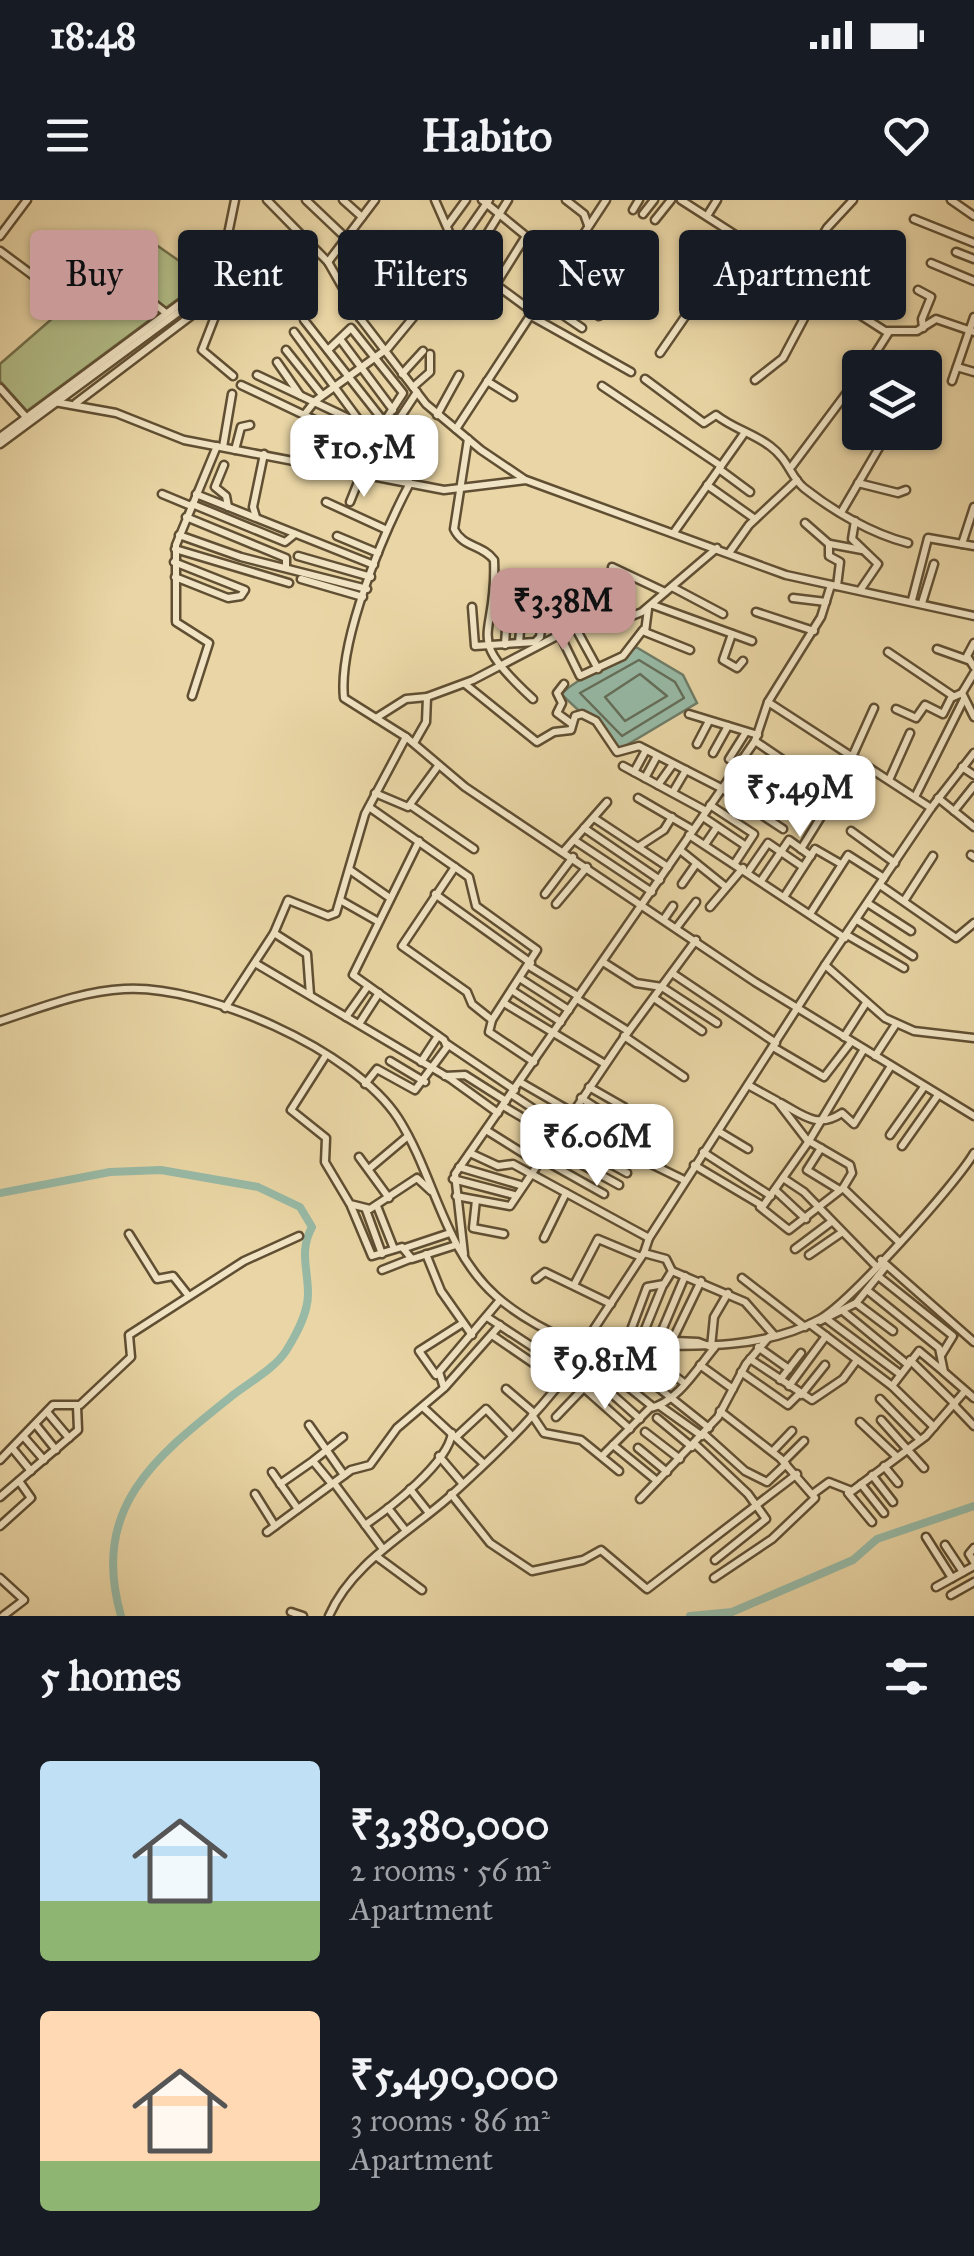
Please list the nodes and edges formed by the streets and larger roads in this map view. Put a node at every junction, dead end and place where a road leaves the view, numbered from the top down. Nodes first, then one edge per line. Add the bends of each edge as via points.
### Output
1 (26, 200) edge
2 (234, 200) edge
3 (266, 200) edge
4 (306, 200) edge
5 (343, 200) edge
6 (375, 200) edge
7 (434, 200) edge
8 (466, 200) edge
9 (508, 200) edge
10 (566, 200) edge
11 (606, 200) edge
12 (639, 200) edge
13 (654, 200) edge
14 (671, 200) edge
15 (682, 200) edge
16 (717, 200) edge
17 (852, 200) edge
18 (951, 200) edge
19 (486, 201) edge
20 (633, 210) dead end
21 (500, 214) junction
22 (643, 214) dead end
23 (707, 216) junction
24 (974, 216) edge
25 (362, 217) junction
26 (914, 219) dead end
27 (654, 220) dead end
28 (446, 226) junction
29 (588, 226) junction
30 (228, 230) edge
31 (338, 230) edge
32 (352, 230) edge
33 (448, 230) edge
34 (468, 230) edge
35 (490, 230) edge
36 (585, 230) edge
37 (729, 230) edge
38 (827, 230) edge
39 (0, 236) edge
40 (974, 242) edge
41 (338, 249) edge
42 (0, 250) edge
43 (956, 252) dead end
44 (974, 259) edge
45 (328, 262) junction
46 (932, 264) dead end
47 (30, 273) edge
48 (503, 273) edge
49 (338, 280) edge
50 (974, 281) edge
51 (503, 290) edge
52 (918, 290) dead end
53 (178, 305) edge
54 (523, 306) edge
55 (158, 307) edge
56 (178, 309) edge
57 (166, 313) junction
58 (924, 314) junction
59 (974, 316) edge
60 (184, 320) edge
61 (214, 320) edge
62 (304, 320) dead end
63 (362, 320) edge
64 (411, 320) edge
65 (528, 320) edge
66 (542, 320) edge
67 (570, 320) edge
68 (683, 320) edge
69 (803, 320) edge
70 (870, 320) edge
71 (932, 320) junction
72 (582, 328) dead end
73 (923, 328) junction
74 (294, 332) dead end
75 (889, 332) junction
76 (972, 332) edge
77 (340, 339) junction
78 (286, 350) dead end
79 (328, 350) junction
80 (878, 350) edge
81 (385, 351) junction
82 (660, 354) dead end
83 (375, 357) junction
84 (277, 362) dead end
85 (361, 367) junction
86 (957, 367) junction
87 (631, 372) dead end
88 (974, 372) edge
89 (402, 374) junction
90 (257, 375) dead end
91 (459, 375) dead end
92 (232, 376) dead end
93 (348, 376) junction
94 (646, 379) dead end
95 (755, 380) dead end
96 (487, 381) junction
97 (952, 381) dead end
98 (241, 385) dead end
99 (336, 386) junction
100 (602, 386) dead end
101 (0, 388) edge
102 (415, 390) junction
103 (232, 394) dead end
104 (322, 395) junction
105 (300, 396) junction
106 (512, 397) dead end
107 (842, 400) edge
108 (53, 402) junction
109 (313, 402) junction
110 (74, 404) junction
111 (326, 408) junction
112 (394, 410) junction
113 (304, 415) junction
114 (438, 415) junction
115 (26, 418) junction
116 (319, 422) junction
117 (385, 423) junction
118 (362, 424) junction
119 (250, 425) dead end
120 (456, 429) junction
121 (744, 434) junction
122 (384, 435) junction
123 (468, 439) junction
124 (0, 440) edge
125 (411, 444) dead end
126 (327, 446) dead end
127 (220, 447) junction
128 (235, 450) junction
129 (369, 450) junction
130 (878, 450) edge
131 (264, 454) junction
132 (224, 465) dead end
133 (792, 466) junction
134 (719, 468) junction
135 (372, 469) junction
136 (362, 472) junction
137 (526, 480) junction
138 (797, 480) junction
139 (410, 483) junction
140 (858, 483) junction
141 (707, 485) junction
142 (458, 490) junction
143 (906, 490) dead end
144 (750, 492) dead end
145 (162, 494) dead end
146 (196, 494) junction
147 (326, 502) dead end
148 (350, 502) dead end
149 (192, 505) junction
150 (228, 507) junction
151 (974, 507) edge
152 (842, 511) junction
153 (216, 513) junction
154 (186, 516) junction
155 (256, 518) junction
156 (231, 519) junction
157 (756, 519) junction
158 (854, 521) junction
159 (805, 523) dead end
160 (387, 530) junction
161 (674, 531) junction
162 (294, 534) junction
163 (179, 535) junction
164 (338, 536) dead end
165 (908, 543) dead end
166 (829, 544) junction
167 (962, 544) junction
168 (253, 545) junction
169 (974, 546) edge
170 (210, 547) junction
171 (717, 548) junction
172 (175, 549) junction
173 (863, 550) junction
174 (378, 553) junction
175 (729, 553) junction
176 (298, 556) dead end
177 (206, 559) junction
178 (248, 559) junction
179 (174, 562) junction
180 (934, 564) dead end
181 (374, 565) junction
182 (286, 567) junction
183 (612, 568) dead end
184 (245, 571) junction
185 (549, 574) dead end
186 (371, 576) junction
187 (174, 578) junction
188 (567, 578) dead end
189 (300, 579) dead end
190 (509, 580) dead end
191 (524, 583) dead end
192 (289, 584) dead end
193 (834, 585) junction
194 (668, 589) junction
195 (860, 589) junction
196 (365, 593) junction
197 (793, 598) dead end
198 (912, 600) junction
199 (601, 602) dead end
200 (826, 602) junction
201 (922, 603) junction
202 (472, 607) dead end
203 (650, 607) junction
204 (756, 612) dead end
205 (723, 614) dead end
206 (974, 616) edge
207 (630, 617) junction
208 (576, 627) junction
209 (643, 630) junction
210 (814, 631) junction
211 (732, 634) junction
212 (558, 635) junction
213 (752, 641) dead end
214 (974, 642) edge
215 (518, 643) junction
216 (505, 644) junction
217 (486, 647) junction
218 (936, 649) dead end
219 (690, 650) dead end
220 (888, 652) dead end
221 (743, 661) dead end
222 (497, 666) junction
223 (972, 666) edge
224 (598, 669) junction
225 (465, 684) junction
226 (564, 684) dead end
227 (192, 696) dead end
228 (952, 696) junction
229 (963, 696) junction
230 (426, 698) junction
231 (533, 699) dead end
232 (768, 702) junction
233 (874, 708) dead end
234 (896, 709) dead end
235 (689, 714) dead end
236 (376, 718) junction
237 (974, 718) edge
238 (710, 720) junction
239 (572, 724) junction
240 (728, 726) junction
241 (746, 732) junction
242 (910, 733) dead end
243 (406, 737) junction
244 (756, 738) junction
245 (414, 743) junction
246 (697, 744) dead end
247 (646, 750) junction
248 (713, 753) dead end
249 (974, 753) edge
250 (658, 756) junction
251 (852, 757) junction
252 (743, 758) junction
253 (729, 759) dead end
254 (673, 764) junction
255 (438, 766) junction
256 (623, 766) dead end
257 (962, 767) junction
258 (868, 768) junction
259 (686, 770) junction
260 (732, 771) junction
261 (634, 772) junction
262 (974, 775) edge
263 (645, 778) junction
264 (776, 778) dead end
265 (811, 778) dead end
266 (890, 780) junction
267 (658, 784) junction
268 (974, 786) edge
269 (721, 788) junction
270 (672, 792) junction
271 (375, 793) junction
272 (638, 798) dead end
273 (915, 798) junction
274 (938, 798) junction
275 (607, 802) dead end
276 (410, 805) junction
277 (368, 807) junction
278 (931, 808) junction
279 (954, 810) junction
280 (706, 811) junction
281 (594, 818) junction
282 (672, 818) junction
283 (801, 818) dead end
284 (717, 827) junction
285 (974, 827) edge
286 (584, 828) junction
287 (783, 829) dead end
288 (851, 831) dead end
289 (691, 833) junction
290 (574, 840) junction
291 (419, 841) junction
292 (706, 843) junction
293 (746, 846) junction
294 (638, 847) junction
295 (474, 849) dead end
296 (802, 849) junction
297 (680, 850) junction
298 (564, 851) junction
299 (780, 852) junction
300 (811, 856) junction
301 (932, 856) dead end
302 (573, 858) junction
303 (734, 863) junction
304 (895, 863) junction
305 (696, 864) junction
306 (841, 864) junction
307 (455, 867) junction
308 (587, 867) junction
309 (668, 867) junction
310 (803, 867) junction
311 (350, 870) junction
312 (745, 870) junction
313 (660, 880) junction
314 (761, 881) junction
315 (882, 882) junction
316 (682, 884) dead end
317 (726, 887) junction
318 (652, 892) junction
319 (435, 894) junction
320 (545, 894) dead end
321 (784, 897) junction
322 (390, 898) junction
323 (340, 900) junction
324 (904, 901) junction
325 (696, 902) dead end
326 (556, 904) dead end
327 (643, 904) junction
328 (868, 904) junction
329 (673, 906) dead end
330 (710, 907) dead end
331 (810, 914) junction
332 (664, 919) junction
333 (858, 920) junction
334 (377, 921) junction
335 (974, 923) edge
336 (677, 927) junction
337 (911, 931) dead end
338 (274, 933) junction
339 (846, 936) junction
340 (696, 940) junction
341 (913, 956) dead end
342 (602, 962) junction
343 (254, 964) junction
344 (530, 965) junction
345 (826, 966) junction
346 (904, 968) dead end
347 (672, 974) junction
348 (521, 979) junction
349 (368, 986) junction
350 (662, 988) junction
351 (513, 990) junction
352 (378, 994) junction
353 (310, 996) junction
354 (578, 998) junction
355 (654, 998) junction
356 (504, 1003) junction
357 (866, 1003) junction
358 (225, 1008) junction
359 (798, 1008) junction
360 (569, 1010) junction
361 (346, 1017) junction
362 (492, 1020) junction
363 (0, 1022) edge
364 (561, 1022) junction
365 (717, 1023) dead end
366 (896, 1023) junction
367 (359, 1024) junction
368 (702, 1031) dead end
369 (553, 1034) junction
370 (626, 1034) junction
371 (438, 1036) junction
372 (974, 1038) edge
373 (847, 1039) junction
374 (448, 1044) junction
375 (774, 1045) junction
376 (864, 1049) junction
377 (326, 1055) junction
378 (875, 1056) junction
379 (390, 1061) dead end
380 (422, 1062) junction
381 (534, 1062) junction
382 (606, 1064) junction
383 (891, 1066) junction
384 (434, 1069) junction
385 (445, 1076) junction
386 (684, 1077) dead end
387 (425, 1082) junction
388 (365, 1084) junction
389 (748, 1084) junction
390 (589, 1087) junction
391 (924, 1087) junction
392 (938, 1095) junction
393 (509, 1098) junction
394 (581, 1098) junction
395 (777, 1101) junction
396 (624, 1107) dead end
397 (572, 1112) junction
398 (974, 1116) edge
399 (817, 1123) junction
400 (536, 1126) dead end
401 (626, 1126) dead end
402 (561, 1127) junction
403 (486, 1130) junction
404 (718, 1130) junction
405 (408, 1136) junction
406 (890, 1136) dead end
407 (809, 1141) junction
408 (548, 1146) junction
409 (902, 1146) dead end
410 (821, 1148) junction
411 (748, 1149) dead end
412 (703, 1152) junction
413 (974, 1152) edge
414 (470, 1153) junction
415 (359, 1157) dead end
416 (538, 1160) junction
417 (694, 1165) junction
418 (459, 1167) junction
419 (370, 1168) junction
420 (529, 1173) junction
421 (628, 1173) dead end
422 (783, 1178) junction
423 (453, 1179) junction
424 (684, 1180) junction
425 (520, 1185) junction
426 (620, 1185) dead end
427 (841, 1188) junction
428 (566, 1192) junction
429 (773, 1193) junction
430 (604, 1194) dead end
431 (514, 1195) junction
432 (435, 1196) junction
433 (456, 1196) junction
434 (389, 1198) junction
435 (476, 1200) junction
436 (350, 1204) junction
437 (377, 1206) junction
438 (760, 1207) junction
439 (819, 1209) junction
440 (366, 1210) junction
441 (806, 1219) junction
442 (831, 1222) junction
443 (841, 1232) junction
444 (450, 1233) junction
445 (129, 1234) dead end
446 (504, 1234) dead end
447 (299, 1236) dead end
448 (544, 1238) dead end
449 (649, 1238) junction
450 (898, 1241) junction
451 (456, 1245) junction
452 (405, 1248) junction
453 (394, 1249) junction
454 (795, 1249) dead end
455 (382, 1254) junction
456 (426, 1254) junction
457 (642, 1255) junction
458 (809, 1255) dead end
459 (412, 1258) junction
460 (464, 1258) junction
461 (881, 1264) junction
462 (382, 1270) dead end
463 (672, 1271) junction
464 (686, 1276) junction
465 (878, 1276) junction
466 (742, 1278) dead end
467 (536, 1279) dead end
468 (701, 1281) junction
469 (664, 1284) junction
470 (574, 1285) junction
471 (867, 1290) junction
472 (728, 1293) junction
473 (188, 1295) junction
474 (500, 1300) junction
475 (856, 1303) junction
476 (611, 1304) junction
477 (844, 1312) junction
478 (487, 1316) junction
479 (828, 1320) junction
480 (463, 1323) junction
481 (500, 1324) junction
482 (811, 1324) junction
483 (893, 1331) dead end
484 (492, 1334) junction
485 (472, 1335) junction
486 (772, 1336) junction
487 (826, 1336) junction
488 (641, 1339) junction
489 (658, 1340) junction
490 (672, 1340) junction
491 (626, 1342) junction
492 (974, 1342) edge
493 (586, 1345) junction
494 (649, 1346) junction
495 (713, 1346) junction
496 (758, 1347) junction
497 (612, 1348) junction
498 (800, 1353) dead end
499 (942, 1355) junction
500 (609, 1359) junction
501 (750, 1359) junction
502 (857, 1360) junction
503 (908, 1362) junction
504 (825, 1364) dead end
505 (700, 1365) junction
506 (788, 1369) junction
507 (742, 1372) junction
508 (944, 1372) junction
509 (547, 1373) junction
510 (900, 1374) junction
511 (437, 1376) junction
512 (594, 1378) junction
513 (780, 1380) junction
514 (562, 1383) junction
515 (684, 1383) junction
516 (789, 1386) junction
517 (892, 1386) junction
518 (444, 1388) junction
519 (733, 1388) junction
520 (506, 1389) dead end
521 (585, 1389) junction
522 (966, 1391) junction
523 (800, 1395) junction
524 (974, 1398) edge
525 (880, 1399) dead end
526 (668, 1400) junction
527 (954, 1404) junction
528 (77, 1406) junction
529 (656, 1406) junction
530 (424, 1408) junction
531 (720, 1411) junction
532 (46, 1412) junction
533 (533, 1414) junction
534 (556, 1417) dead end
535 (656, 1418) dead end
536 (640, 1419) junction
537 (881, 1420) dead end
538 (860, 1422) dead end
539 (36, 1424) junction
540 (309, 1425) dead end
541 (974, 1426) edge
542 (934, 1427) junction
543 (630, 1429) junction
544 (792, 1430) dead end
545 (645, 1432) dead end
546 (705, 1433) junction
547 (454, 1435) junction
548 (512, 1436) junction
549 (24, 1437) junction
550 (69, 1438) junction
551 (343, 1438) dead end
552 (920, 1440) junction
553 (804, 1441) dead end
554 (613, 1445) junction
555 (693, 1446) junction
556 (638, 1448) dead end
557 (907, 1448) junction
558 (13, 1449) junction
559 (56, 1450) junction
560 (326, 1450) junction
561 (773, 1451) junction
562 (440, 1456) junction
563 (602, 1456) junction
564 (896, 1456) junction
565 (680, 1458) junction
566 (0, 1460) edge
567 (44, 1460) junction
568 (314, 1461) junction
569 (785, 1462) junction
570 (483, 1463) junction
571 (884, 1466) junction
572 (924, 1468) dead end
573 (32, 1470) junction
574 (619, 1471) dead end
575 (272, 1472) dead end
576 (666, 1472) junction
577 (797, 1474) junction
578 (344, 1475) junction
579 (872, 1476) junction
580 (19, 1481) junction
581 (657, 1481) junction
582 (462, 1483) junction
583 (898, 1483) dead end
584 (280, 1484) junction
585 (333, 1484) junction
586 (861, 1484) junction
587 (410, 1489) junction
588 (848, 1492) junction
589 (255, 1494) dead end
590 (451, 1494) junction
591 (814, 1494) junction
592 (0, 1497) edge
593 (640, 1500) dead end
594 (893, 1502) dead end
595 (0, 1508) edge
596 (388, 1508) junction
597 (758, 1508) junction
598 (298, 1509) junction
599 (429, 1512) junction
600 (884, 1513) dead end
601 (9, 1518) junction
602 (872, 1522) dead end
603 (365, 1524) junction
604 (0, 1526) edge
605 (276, 1526) junction
606 (406, 1531) junction
607 (267, 1532) dead end
608 (926, 1537) dead end
609 (945, 1545) dead end
610 (974, 1548) edge
611 (383, 1549) junction
612 (376, 1556) junction
613 (715, 1560) dead end
614 (974, 1564) edge
615 (963, 1572) junction
616 (0, 1578) edge
617 (714, 1578) dead end
618 (952, 1578) junction
619 (974, 1582) edge
620 (936, 1587) dead end
621 (422, 1590) dead end
622 (951, 1595) dead end
623 (291, 1612) dead end
624 (3, 1616) edge
625 (302, 1616) edge
626 (329, 1616) edge

1 - 39 street
2 - 30 street
3 - 45 street
4 - 31 street
5 - 25 street
6 - 25 street
7 - 28 street
8 - 28 street
9 - 21 street
10 - 29 street
11 - 29 street
12 - 20 street
13 - 22 street
14 - 27 street
15 - 23 street
16 - 23 street
17 - 38 street
18 - 24 street
19 - 21 street
19 - 34 street
21 - 35 street
21 - 48 street via 526,238
23 - 37 street
25 - 32 street
26 - 40 street
28 - 33 street
29 - 36 street
41 - 45 street
42 - 47 street
43 - 44 street
45 - 49 street
46 - 50 street
51 - 54 street
52 - 58 street via 930,298
53 - 57 street
55 - 57 street
56 - 108 street
57 - 108 street
58 - 71 street
58 - 73 street
59 - 76 street
60 - 110 street
61 - 92 street via 202,350
62 - 79 street
63 - 81 street
64 - 81 street
65 - 96 street
66 - 87 street
67 - 72 street
68 - 82 street
69 - 95 street via 782,360
70 - 75 street
71 - 73 street
71 - 76 street
73 - 75 street
74 - 99 street
75 - 80 street
76 - 86 street
77 - 79 street
77 - 83 street via 351,328
77 - 85 street
78 - 104 street
79 - 93 street
81 - 83 street
81 - 89 street
83 - 85 street
83 - 112 street via 403,393
84 - 105 street
85 - 93 street
85 - 112 street
86 - 88 street
86 - 97 street
89 - 102 street
89 - 102 street via 426,353 430,372
90 - 105 street
91 - 114 street
93 - 99 street
93 - 117 street
94 - 121 street via 706,424 716,415
96 - 106 street
96 - 120 street
98 - 113 street
99 - 104 street
99 - 118 street
100 - 134 street
101 - 115 street
102 - 114 street
102 - 122 street
103 - 127 street
104 - 109 street
105 - 109 street
107 - 133 street
108 - 110 street
108 - 115 street
108 - 124 street
109 - 111 street
109 - 113 street
110 - 127 street
111 - 116 street
111 - 118 street
112 - 117 street
113 - 116 street
114 - 120 street
115 - 124 street
116 - 129 street
117 - 122 street
118 - 122 street
119 - 128 street via 241,427
120 - 123 street
121 - 133 street
121 - 134 street
122 - 125 street
122 - 129 street
123 - 137 street
123 - 142 street
126 - 135 street
127 - 128 street
127 - 146 street
128 - 131 street
129 - 135 street
130 - 140 street
131 - 136 street
131 - 155 street
132 - 150 street via 215,487
133 - 138 street
134 - 141 street
134 - 144 street
135 - 136 street
135 - 139 street
136 - 148 street
137 - 142 street
137 - 161 street
138 - 152 street
138 - 157 street
139 - 142 street
139 - 160 street
140 - 143 street
140 - 152 street
141 - 157 street
141 - 161 street
142 - 217 street via 456,534 495,564
145 - 149 street
146 - 149 street
146 - 150 street
147 - 160 street
149 - 153 street
149 - 154 street
150 - 153 street
150 - 155 street
150 - 156 street
151 - 167 street
152 - 158 street
153 - 156 street
154 - 163 street
154 - 168 street
155 - 162 street
156 - 162 street via 286,542
157 - 175 street
158 - 165 street
158 - 173 street via 852,539
159 - 166 street
160 - 174 street
161 - 171 street
162 - 181 street
163 - 170 street
163 - 172 street
164 - 174 street
166 - 173 street
166 - 193 street via 829,556 841,564
167 - 169 street
167 - 198 street via 928,538
168 - 178 street
168 - 182 street via 286,558
170 - 177 street
170 - 178 street
171 - 175 street
171 - 194 street
172 - 177 street
172 - 179 street
173 - 195 street via 878,564
174 - 181 street
175 - 193 street
176 - 186 street
177 - 184 street
178 - 182 street
178 - 184 street
179 - 187 street
179 - 187 street via 244,591 228,598
180 - 201 street
181 - 186 street
182 - 196 street
183 - 194 street
184 - 192 street
185 - 215 street via 540,637
186 - 196 street
187 - 227 street via 177,626 208,642
188 - 212 street
189 - 196 street
190 - 216 street
191 - 215 street
193 - 195 street
193 - 200 street
194 - 203 street
194 - 205 street
195 - 198 street
196 - 236 street via 344,696
197 - 200 street
198 - 201 street
199 - 207 street
200 - 210 street
201 - 206 street
202 - 217 street via 473,643
203 - 207 street
203 - 209 street
203 - 211 street
204 - 210 street
207 - 208 street
208 - 212 street
208 - 224 street
209 - 219 street
209 - 224 street via 623,656
210 - 232 street
211 - 213 street
211 - 221 street via 723,660 737,668
212 - 222 street
212 - 224 street via 578,675
214 - 223 street
215 - 216 street
216 - 217 street
217 - 222 street
218 - 223 street
220 - 228 street
222 - 225 street
222 - 231 street
223 - 229 street
225 - 230 street
225 - 239 street via 537,742
226 - 239 street via 557,713
228 - 229 street
228 - 234 street via 941,714 925,704 916,718
229 - 237 street
229 - 273 street
230 - 236 street via 406,699
230 - 245 street via 426,722
232 - 244 street
232 - 251 street
233 - 251 street
235 - 238 street
236 - 243 street
238 - 240 street
238 - 246 street
239 - 247 street via 582,714 596,721 617,752
240 - 241 street
240 - 248 street
241 - 244 street
241 - 253 street
242 - 266 street
243 - 245 street
243 - 271 street
244 - 252 street
244 - 265 street
245 - 255 street
247 - 250 street
247 - 261 street
249 - 257 street
250 - 254 street
250 - 263 street
251 - 258 street
252 - 260 street
252 - 264 street
254 - 259 street
254 - 267 street
255 - 276 street
255 - 298 street
256 - 261 street
257 - 262 street
257 - 274 street
258 - 266 street
258 - 296 street via 854,789 840,786
259 - 269 street
259 - 270 street
260 - 269 street
260 - 283 street
261 - 263 street
263 - 267 street
266 - 273 street
267 - 270 street
268 - 279 street
269 - 280 street
269 - 287 street
270 - 280 street
271 - 276 street
271 - 277 street
272 - 282 street
273 - 278 street
274 - 278 street
274 - 279 street
275 - 281 street
276 - 295 street
277 - 291 street
277 - 311 street
278 - 304 street
279 - 285 street
280 - 284 street
280 - 289 street
280 - 293 street via 754,834
281 - 286 street
281 - 294 street
282 - 289 street
282 - 294 street
284 - 292 street
284 - 293 street
286 - 290 street
286 - 313 street
288 - 304 street
289 - 292 street
289 - 297 street
290 - 298 street
290 - 318 street
291 - 307 street
291 - 322 street
292 - 303 street
293 - 303 street
294 - 309 street
296 - 299 street via 789,840
296 - 300 street
297 - 305 street
297 - 309 street
298 - 302 street
299 - 310 street
299 - 312 street via 768,843
299 - 314 street
300 - 306 street via 815,849
300 - 310 street
301 - 324 street
302 - 308 street
302 - 320 street
303 - 312 street
304 - 315 street
305 - 316 street
305 - 317 street
306 - 315 street via 851,855
306 - 331 street
307 - 319 street
307 - 344 street via 474,882 476,906 536,948
308 - 326 street
308 - 327 street
309 - 313 street
310 - 321 street
311 - 322 street
311 - 323 street
312 - 314 street
312 - 317 street
313 - 318 street
314 - 321 street
315 - 324 street
315 - 328 street
317 - 330 street
318 - 327 street
319 - 344 street
319 - 362 street via 402,946 467,992
321 - 331 street
322 - 334 street
323 - 334 street
323 - 338 street via 332,916 288,900
324 - 335 street via 956,938
325 - 336 street
327 - 332 street
327 - 342 street
328 - 333 street
328 - 337 street
329 - 332 street
331 - 339 street
332 - 336 street
333 - 339 street
333 - 341 street
334 - 349 street via 352,972
336 - 340 street
338 - 343 street
338 - 353 street via 308,954
339 - 345 street
339 - 346 street
340 - 347 street
340 - 359 street
342 - 350 street
342 - 354 street
343 - 353 street
343 - 358 street
344 - 348 street
344 - 354 street
345 - 357 street
345 - 359 street
347 - 350 street
347 - 375 street
348 - 351 street
348 - 360 street
349 - 352 street
349 - 361 street
350 - 355 street
350 - 365 street
351 - 356 street
351 - 364 street
352 - 367 street
352 - 371 street
353 - 361 street
354 - 360 street
354 - 370 street
355 - 368 street
355 - 370 street
356 - 362 street
356 - 369 street
357 - 366 street
357 - 373 street
358 - 363 street via 162,990 125,989 85,994
358 - 377 street
359 - 373 street
359 - 375 street
360 - 364 street
361 - 367 street
362 - 381 street via 492,1036
364 - 369 street
366 - 372 street
366 - 378 street
367 - 380 street
369 - 381 street
369 - 382 street
370 - 382 street
370 - 386 street
371 - 374 street
371 - 380 street
373 - 375 street via 824,1077
373 - 376 street
374 - 384 street
374 - 393 street
375 - 389 street
376 - 378 street
376 - 399 street
377 - 388 street
377 - 436 street via 292,1110 326,1138 325,1162
378 - 383 street
379 - 387 street
380 - 384 street
381 - 393 street
382 - 390 street
383 - 391 street
383 - 399 street via 856,1122 842,1114
384 - 385 street
384 - 387 street
385 - 393 street
385 - 393 street via 465,1075
387 - 388 street via 413,1091 377,1070
388 - 405 street
389 - 395 street
389 - 404 street
390 - 394 street
390 - 396 street
391 - 392 street
391 - 406 street
392 - 398 street
392 - 409 street
393 - 397 street
393 - 400 street
393 - 402 street
393 - 403 street
394 - 397 street
394 - 401 street
395 - 399 street
395 - 407 street
397 - 402 street
399 - 407 street
402 - 408 street
402 - 421 street
402 - 424 street
403 - 414 street
403 - 416 street
404 - 411 street
404 - 412 street
405 - 419 street
405 - 432 street
407 - 410 street
407 - 422 street
408 - 416 street
408 - 426 street
410 - 427 street via 852,1168
410 - 427 street via 808,1172
412 - 417 street
412 - 429 street
413 - 450 street
414 - 418 street
414 - 420 street
415 - 419 street
416 - 420 street
416 - 430 street
417 - 424 street
417 - 438 street
418 - 423 street
418 - 425 street
419 - 434 street
420 - 425 street
420 - 428 street
422 - 429 street
422 - 439 street
423 - 431 street
423 - 433 street
424 - 449 street
425 - 431 street
427 - 439 street
427 - 450 street
428 - 448 street
428 - 449 street
429 - 438 street
429 - 441 street
431 - 435 street via 508,1207
432 - 434 street via 417,1178
432 - 444 street
433 - 435 street
433 - 460 street
434 - 437 street
435 - 446 street via 473,1228
436 - 440 street
436 - 455 street via 367,1252
437 - 440 street
437 - 453 street
438 - 441 street via 786,1230
439 - 441 street
439 - 442 street
440 - 455 street
442 - 443 street
442 - 454 street
443 - 458 street
443 - 461 street
444 - 451 street
444 - 452 street
445 - 473 street via 154,1276 172,1276
447 - 473 street
449 - 457 street
450 - 461 street
451 - 456 street
451 - 460 street
452 - 453 street
452 - 459 street
453 - 455 street
456 - 459 street
456 - 480 street
457 - 463 street via 666,1259
457 - 470 street via 598,1239
457 - 476 street
459 - 462 street
460 - 474 street
461 - 465 street
461 - 482 street
461 - 492 street
463 - 464 street
463 - 469 street
464 - 468 street
464 - 489 street
465 - 471 street
465 - 499 street via 953,1336
466 - 482 street
467 - 470 street via 545,1272
468 - 472 street
468 - 490 street
469 - 488 street
469 - 491 street via 648,1287
470 - 476 street
471 - 475 street
471 - 499 street
472 - 486 street via 753,1308
472 - 495 street via 714,1317
473 - 528 street via 129,1335 131,1357
474 - 478 street
474 - 493 street
475 - 477 street
475 - 483 street
476 - 493 street
477 - 479 street
477 - 503 street
478 - 481 street
478 - 485 street
479 - 482 street
479 - 510 street
480 - 485 street
480 - 511 street via 418,1353
481 - 484 street
481 - 509 street via 551,1359
482 - 486 street
482 - 487 street
484 - 509 street
484 - 518 street
485 - 511 street
486 - 495 street
486 - 496 street
487 - 502 street
487 - 516 street
488 - 489 street
488 - 491 street
489 - 490 street
490 - 495 street
491 - 494 street
491 - 497 street
493 - 497 street
493 - 514 street
494 - 495 street
494 - 515 street via 650,1357
495 - 505 street
496 - 501 street
496 - 506 street
497 - 500 street
497 - 526 street
498 - 506 street
499 - 508 street
500 - 512 street
500 - 529 street via 617,1378
501 - 507 street
501 - 513 street
502 - 517 street
502 - 523 street via 815,1399
503 - 508 street via 919,1350
503 - 510 street
503 - 527 street
504 - 523 street
505 - 515 street
505 - 519 street
506 - 513 street
507 - 519 street
507 - 523 street via 788,1405
508 - 522 street
509 - 514 street
510 - 517 street
511 - 518 street
512 - 521 street
512 - 536 street
513 - 516 street
514 - 533 street
515 - 526 street
516 - 523 street
517 - 542 street
518 - 530 street
519 - 531 street
520 - 533 street
521 - 534 street
521 - 543 street
522 - 524 street
522 - 527 street
525 - 552 street
526 - 529 street
526 - 546 street
527 - 541 street
527 - 542 street
528 - 532 street via 61,1403
528 - 550 street via 80,1428
529 - 536 street
529 - 546 street
530 - 547 street
530 - 578 street via 397,1428 373,1462
531 - 546 street
531 - 561 street
532 - 539 street
532 - 550 street
533 - 548 street
533 - 563 street via 544,1433 581,1440
535 - 555 street
536 - 543 street
537 - 557 street
538 - 564 street
539 - 549 street
539 - 559 street
540 - 560 street
542 - 552 street
543 - 554 street
544 - 561 street
545 - 565 street
546 - 555 street
546 - 569 street via 745,1471 767,1482
547 - 548 street via 486,1409
547 - 562 street
547 - 570 street
548 - 570 street
549 - 558 street
549 - 567 street
550 - 559 street
551 - 560 street
552 - 557 street
553 - 569 street
554 - 563 street
554 - 581 street
555 - 565 street
555 - 597 street
556 - 576 street
557 - 564 street
557 - 572 street
558 - 566 street
558 - 573 street
559 - 567 street
560 - 568 street
560 - 578 street
561 - 569 street
562 - 582 street
562 - 587 street
563 - 574 street
564 - 571 street
565 - 576 street
567 - 573 street
568 - 584 street
568 - 585 street
569 - 577 street
570 - 582 street
571 - 579 street
571 - 583 street
573 - 580 street
575 - 584 street
576 - 581 street
577 - 591 street
577 - 597 street
578 - 585 street
579 - 586 street
579 - 594 street
580 - 592 street
580 - 601 street via 31,1498
581 - 593 street
582 - 590 street
584 - 598 street
585 - 598 street
585 - 603 street
586 - 588 street
586 - 600 street
587 - 596 street
587 - 599 street
588 - 591 street via 829,1482
588 - 602 street
589 - 605 street
590 - 597 street via 490,1543 532,1571 601,1550 647,1589
590 - 599 street
591 - 617 street via 784,1530
595 - 601 street
596 - 603 street
596 - 606 street
597 - 613 street via 766,1521
598 - 605 street
599 - 606 street
601 - 604 street
603 - 611 street
605 - 607 street
606 - 611 street
608 - 618 street
609 - 615 street
610 - 614 street
611 - 612 street
612 - 621 street
612 - 626 street
614 - 615 street
615 - 618 street
616 - 624 street via 24,1600
618 - 620 street
619 - 622 street
623 - 625 street

